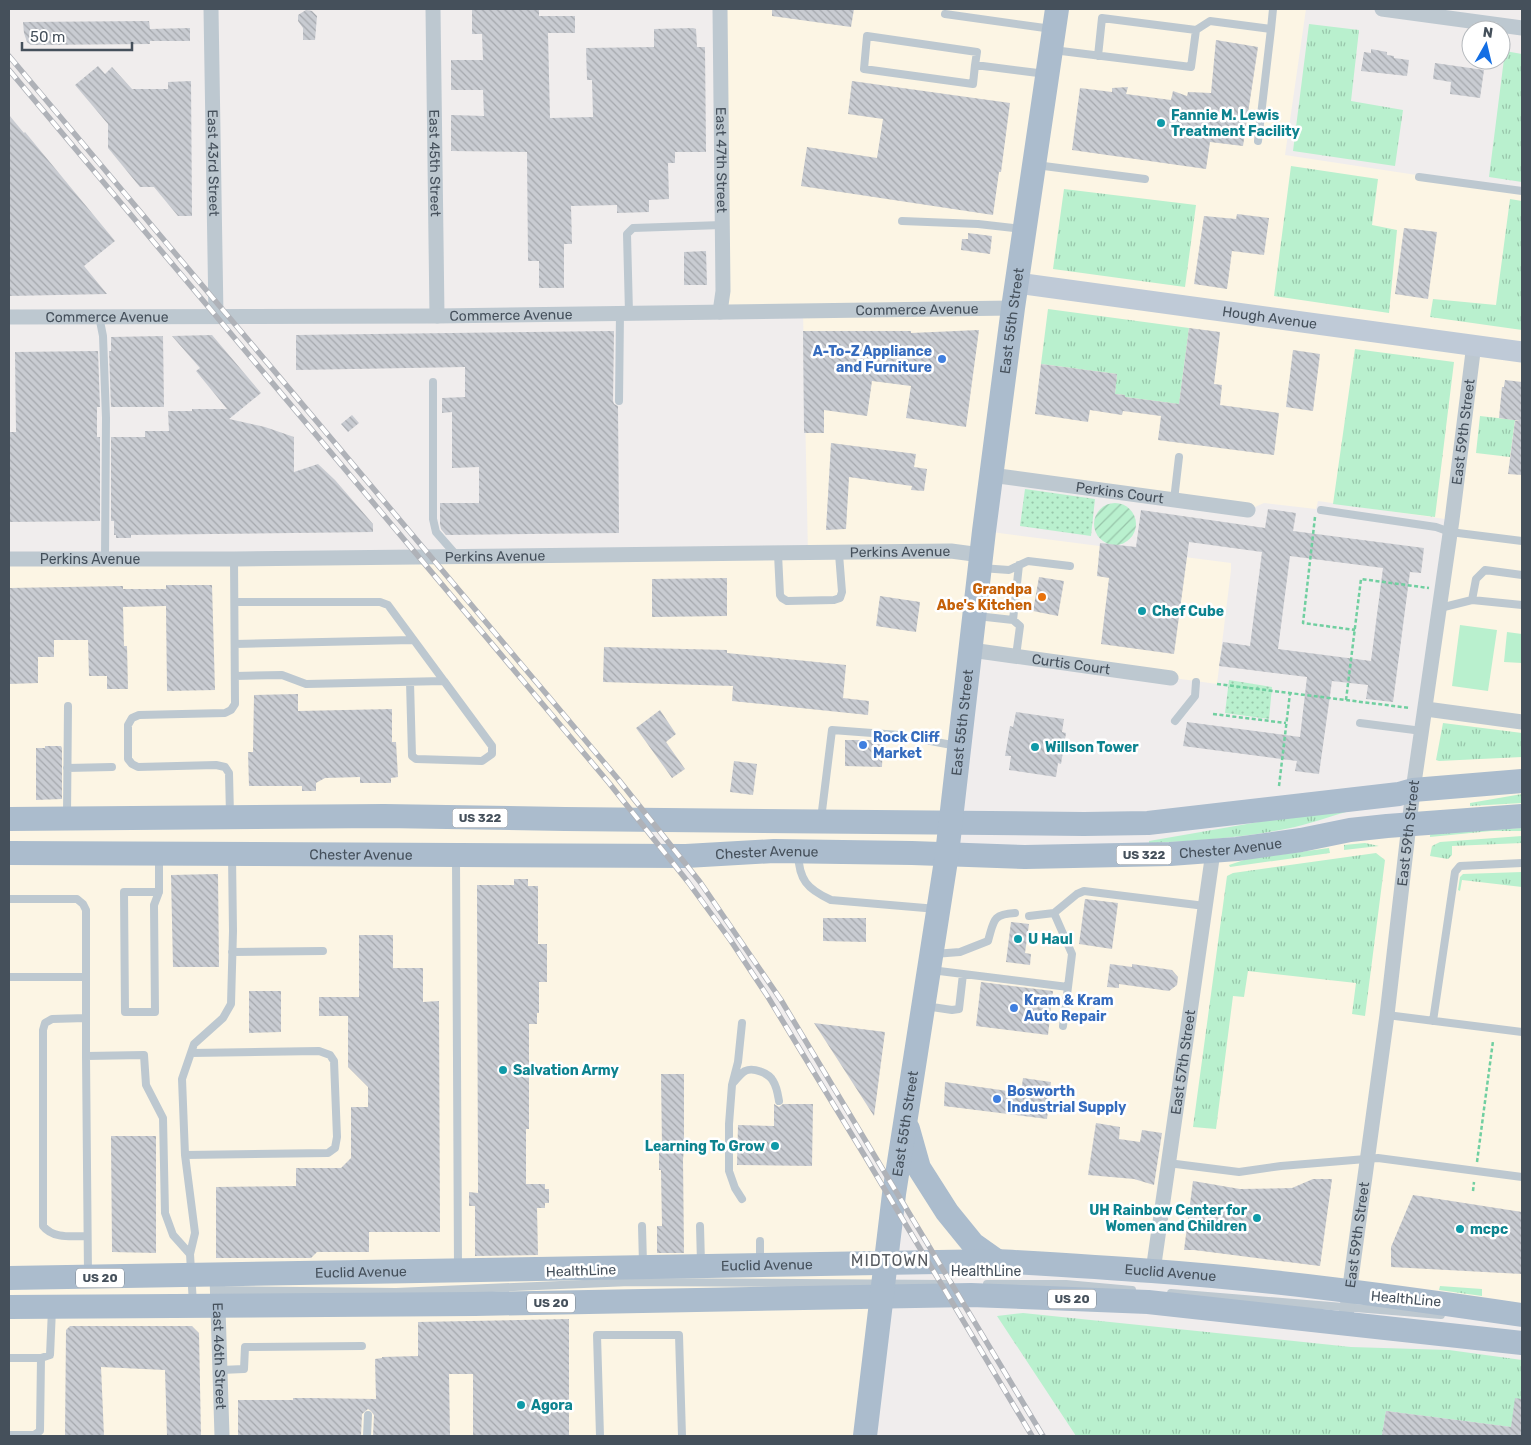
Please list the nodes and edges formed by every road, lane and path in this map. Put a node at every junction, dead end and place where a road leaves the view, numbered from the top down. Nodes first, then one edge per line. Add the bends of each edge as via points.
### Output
1 (211, 9) edge
2 (433, 9) edge
3 (720, 9) edge
4 (1274, 9) edge
5 (1382, 9) edge
6 (946, 14) dead end
7 (1522, 28) edge
8 (1054, 29) edge
9 (1271, 29) junction
10 (1196, 30) junction
11 (1098, 56) junction
12 (975, 65) junction
13 (1048, 74) junction
14 (1258, 141) dead end
15 (1034, 165) junction
16 (1419, 177) dead end
17 (1144, 179) dead end
18 (1522, 191) edge
19 (902, 220) dead end
20 (722, 225) junction
21 (1025, 230) junction
22 (1017, 283) junction
23 (1013, 308) junction
24 (720, 312) junction
25 (624, 313) junction
26 (99, 316) junction
27 (216, 316) junction
28 (436, 316) junction
29 (9, 317) edge
30 (1474, 344) junction
31 (1522, 352) edge
32 (433, 382) dead end
33 (619, 401) dead end
34 (1179, 457) dead end
35 (991, 475) junction
36 (1174, 500) junction
37 (1248, 510) dead end
38 (1318, 510) joint
39 (1450, 532) junction
40 (1522, 541) edge
41 (778, 554) junction
42 (840, 554) junction
43 (458, 557) junction
44 (105, 558) junction
45 (9, 559) edge
46 (234, 559) junction
47 (980, 561) junction
48 (1018, 565) junction
49 (1070, 566) dead end
50 (1522, 575) edge
51 (1429, 588) dead end
52 (1472, 600) junction
53 (235, 602) junction
54 (1522, 605) edge
55 (1440, 608) junction
56 (975, 616) junction
57 (1012, 620) junction
58 (1355, 630) junction
59 (413, 640) junction
60 (235, 644) junction
61 (971, 650) junction
62 (1016, 656) junction
63 (235, 676) junction
64 (1171, 678) dead end
65 (444, 681) junction
66 (410, 682) junction
67 (1196, 682) dead end
68 (1217, 684) dead end
69 (1290, 693) junction
70 (1346, 700) junction
71 (68, 706) dead end
72 (1419, 709) junction
73 (1213, 714) dead end
74 (1175, 721) dead end
75 (1522, 722) edge
76 (1286, 724) junction
77 (1360, 724) dead end
78 (1422, 731) junction
79 (960, 746) junction
80 (67, 768) junction
81 (112, 768) dead end
82 (1522, 781) edge
83 (1279, 786) dead end
84 (1413, 790) junction
85 (1522, 816) edge
86 (230, 817) junction
87 (67, 818) junction
88 (9, 819) edge
89 (821, 821) junction
90 (951, 822) junction
91 (1409, 824) junction
92 (798, 851) junction
93 (1213, 852) junction
94 (9, 853) edge
95 (159, 854) junction
96 (232, 854) junction
97 (947, 854) junction
98 (456, 855) junction
99 (1522, 863) edge
100 (159, 892) junction
101 (9, 899) edge
102 (1205, 906) junction
103 (939, 909) junction
104 (1015, 913) dead end
105 (1054, 913) junction
106 (1029, 916) dead end
107 (323, 951) dead end
108 (232, 952) junction
109 (931, 962) junction
110 (964, 974) junction
111 (9, 977) edge
112 (86, 977) junction
113 (1068, 987) junction
114 (923, 1006) junction
115 (1387, 1014) junction
116 (86, 1018) junction
117 (1434, 1020) junction
118 (742, 1023) dead end
119 (1063, 1026) dead end
120 (1522, 1032) edge
121 (1493, 1041) dead end
122 (191, 1053) junction
123 (86, 1056) junction
124 (732, 1085) junction
125 (779, 1101) dead end
126 (905, 1121) junction
127 (185, 1155) junction
128 (1367, 1160) junction
129 (1168, 1163) junction
130 (1476, 1170) junction
131 (1522, 1177) edge
132 (1473, 1190) dead end
133 (742, 1198) dead end
134 (642, 1226) dead end
135 (700, 1226) dead end
136 (87, 1236) junction
137 (760, 1241) dead end
138 (996, 1261) junction
139 (760, 1266) junction
140 (701, 1267) junction
141 (643, 1268) junction
142 (458, 1272) junction
143 (9, 1278) edge
144 (88, 1278) junction
145 (884, 1281) junction
146 (207, 1282) junction
147 (962, 1284) dead end
148 (982, 1284) dead end
149 (1152, 1284) junction
150 (57, 1302) junction
151 (9, 1307) edge
152 (1347, 1307) junction
153 (1449, 1315) dead end
154 (1478, 1318) dead end
155 (1518, 1318) edge
156 (1522, 1322) edge
157 (1522, 1344) edge
158 (362, 1346) dead end
159 (9, 1358) edge
160 (41, 1358) junction
161 (221, 1370) junction
162 (368, 1415) dead end
163 (9, 1434) edge
164 (222, 1436) edge
165 (367, 1436) edge
166 (600, 1436) edge
167 (682, 1436) edge
168 (865, 1436) edge

1 - 27 street, East 43rd Street
2 - 28 street, East 45th Street
3 - 20 street, East 47th Street
4 - 9 lane
5 - 7 street
6 - 8 lane
8 - 11 lane
8 - 13 main road, East 55th Street
9 - 10 lane via 1210,21
9 - 14 lane
10 - 11 lane via 1191,67
10 - 11 lane via 1102,18
12 - 12 lane via 977,52 867,36 864,69 973,84
12 - 13 lane
13 - 15 main road, East 55th Street
15 - 17 lane
15 - 21 main road, East 55th Street
16 - 18 lane
19 - 21 lane
20 - 24 street, East 47th Street via 723,291
20 - 25 lane via 633,228 627,234
21 - 22 main road, East 55th Street
22 - 23 main road, East 55th Street
22 - 30 street, Hough Avenue
23 - 24 street, Commerce Avenue
23 - 35 main road, East 55th Street
24 - 25 street, Commerce Avenue
25 - 28 street, Commerce Avenue
25 - 33 lane
26 - 27 street, Commerce Avenue
26 - 29 street, Commerce Avenue
26 - 44 lane via 103,336 106,418
27 - 28 street, Commerce Avenue
30 - 31 street, Hough Avenue
30 - 39 street, East 59th Street
32 - 43 lane via 433,519 436,532
34 - 36 lane
35 - 36 street, Perkins Court
35 - 47 main road, East 55th Street
36 - 37 street, Perkins Court
38 - 39 lane via 1436,527
38 - 58 path via 1302,623
39 - 40 lane
39 - 55 street, East 59th Street
41 - 42 street, Perkins Avenue
41 - 42 lane via 780,595 788,601 840,598
41 - 43 street, Perkins Avenue
42 - 47 street, Perkins Avenue via 951,552
43 - 46 street, Perkins Avenue
44 - 45 street, Perkins Avenue
44 - 46 street, Perkins Avenue
46 - 53 lane
47 - 48 lane via 1009,570
47 - 56 main road, East 55th Street
48 - 49 lane via 1028,560
48 - 57 lane
50 - 52 lane via 1485,570 1476,579
51 - 58 path via 1361,579
52 - 54 lane
52 - 55 lane
53 - 59 lane via 380,602 388,605
53 - 60 lane
55 - 72 street, East 59th Street
56 - 57 lane
56 - 61 main road, East 55th Street
57 - 62 lane via 1020,626
58 - 70 path
59 - 60 lane
59 - 65 lane
60 - 63 lane
61 - 62 street, Curtis Court
61 - 79 main road, East 55th Street
62 - 64 street, Curtis Court
63 - 66 lane via 282,675 306,684
63 - 86 lane via 235,704 225,713 139,715 128,725 128,759 138,767 225,767 230,774
65 - 66 lane
65 - 66 lane via 492,746 492,754 487,759 416,759 412,756
67 - 74 lane via 1194,696
68 - 69 path
69 - 70 path
69 - 76 path
70 - 72 path
71 - 80 lane
72 - 75 street
72 - 78 street, East 59th Street
73 - 76 path
76 - 83 path
77 - 78 lane
78 - 84 street, East 59th Street
79 - 89 lane via 899,735 832,730
79 - 90 main road, East 55th Street
80 - 81 lane
80 - 87 lane
82 - 84 main road, US 322
84 - 90 main road, US 322 via 1148,823
84 - 91 street, East 59th Street
85 - 91 main road, Chester Avenue / US 322
86 - 87 main road, US 322
86 - 89 main road, US 322
87 - 88 main road, US 322
89 - 90 main road, US 322
90 - 97 main road, East 55th Street
91 - 93 main road, Chester Avenue / US 322
91 - 115 street, East 59th Street
92 - 97 main road, Chester Avenue / US 322
92 - 98 main road, Chester Avenue / US 322 via 686,856
92 - 103 lane via 798,867 805,884 831,900
93 - 97 main road, Chester Avenue / US 322 via 1090,857
93 - 102 street, East 57th Street
94 - 95 main road, Chester Avenue / US 322
95 - 96 main road, Chester Avenue / US 322
95 - 100 lane
96 - 98 main road, Chester Avenue / US 322
96 - 108 lane
97 - 103 main road, East 55th Street
98 - 142 lane
99 - 117 lane via 1460,866 1455,872
100 - 100 lane via 154,905 155,1012 125,1012 124,892
101 - 112 lane via 78,899 83,904 86,910
102 - 105 lane via 1084,891
102 - 129 street, East 57th Street
103 - 109 main road, East 55th Street
104 - 109 lane via 996,918 988,941
105 - 106 lane
105 - 113 lane via 1072,954
107 - 108 lane
108 - 122 lane via 231,1004 223,1018 194,1044
109 - 110 lane
109 - 114 main road, East 55th Street
110 - 113 lane
110 - 114 lane via 959,1009
111 - 112 lane
112 - 116 lane
113 - 119 lane
114 - 126 main road, East 55th Street
115 - 117 lane
115 - 128 street, East 59th Street
116 - 123 lane
116 - 136 lane via 52,1019 45,1023 43,1030 43,1226 47,1232 58,1235
117 - 120 lane
118 - 124 lane
121 - 130 path
122 - 127 lane via 182,1079
122 - 127 lane via 320,1051 330,1055 334,1061 336,1137 335,1148 328,1153
123 - 136 lane
123 - 146 lane via 144,1055 146,1086 163,1118 164,1213 173,1235
124 - 125 lane via 745,1072 760,1071 774,1082
124 - 133 lane via 729,1171
126 - 138 main road via 918,1168 947,1212 974,1244
126 - 145 main road, East 55th Street
127 - 146 lane via 195,1232
128 - 129 lane via 1326,1161 1239,1172
128 - 130 lane via 1378,1158
128 - 152 street, East 59th Street
129 - 149 street, East 57th Street
130 - 131 lane
130 - 132 path
134 - 141 lane
135 - 140 lane
136 - 144 lane
137 - 139 lane
138 - 145 main road, Euclid Avenue / US 20
138 - 149 main road, Euclid Avenue / US 20
139 - 140 main road, Euclid Avenue / US 20
139 - 145 main road, Euclid Avenue / US 20
140 - 141 main road, Euclid Avenue / US 20
141 - 142 main road, Euclid Avenue / US 20
142 - 146 main road, Euclid Avenue / US 20
143 - 144 main road, Euclid Avenue / US 20
144 - 146 main road, Euclid Avenue / US 20
145 - 146 main road, Euclid Avenue / US 20 via 475,1304
145 - 147 lane, HealthLine
145 - 152 main road, Euclid Avenue / US 20 via 971,1295
145 - 168 main road, East 55th Street
146 - 150 main road, Euclid Avenue / US 20 via 193,1305 98,1306
146 - 161 street, East 46th Street
148 - 149 lane, HealthLine
149 - 152 main road, Euclid Avenue / US 20
150 - 151 main road, Euclid Avenue / US 20
150 - 160 lane via 50,1354
152 - 153 lane, HealthLine
152 - 155 main road, Euclid Avenue / US 20
152 - 157 main road, Euclid Avenue / US 20
154 - 155 lane
155 - 156 lane
158 - 161 lane via 244,1346 244,1369
159 - 160 lane
160 - 163 lane via 40,1431 34,1435
161 - 164 street, East 46th Street
162 - 165 lane
166 - 167 lane via 597,1335 679,1335

